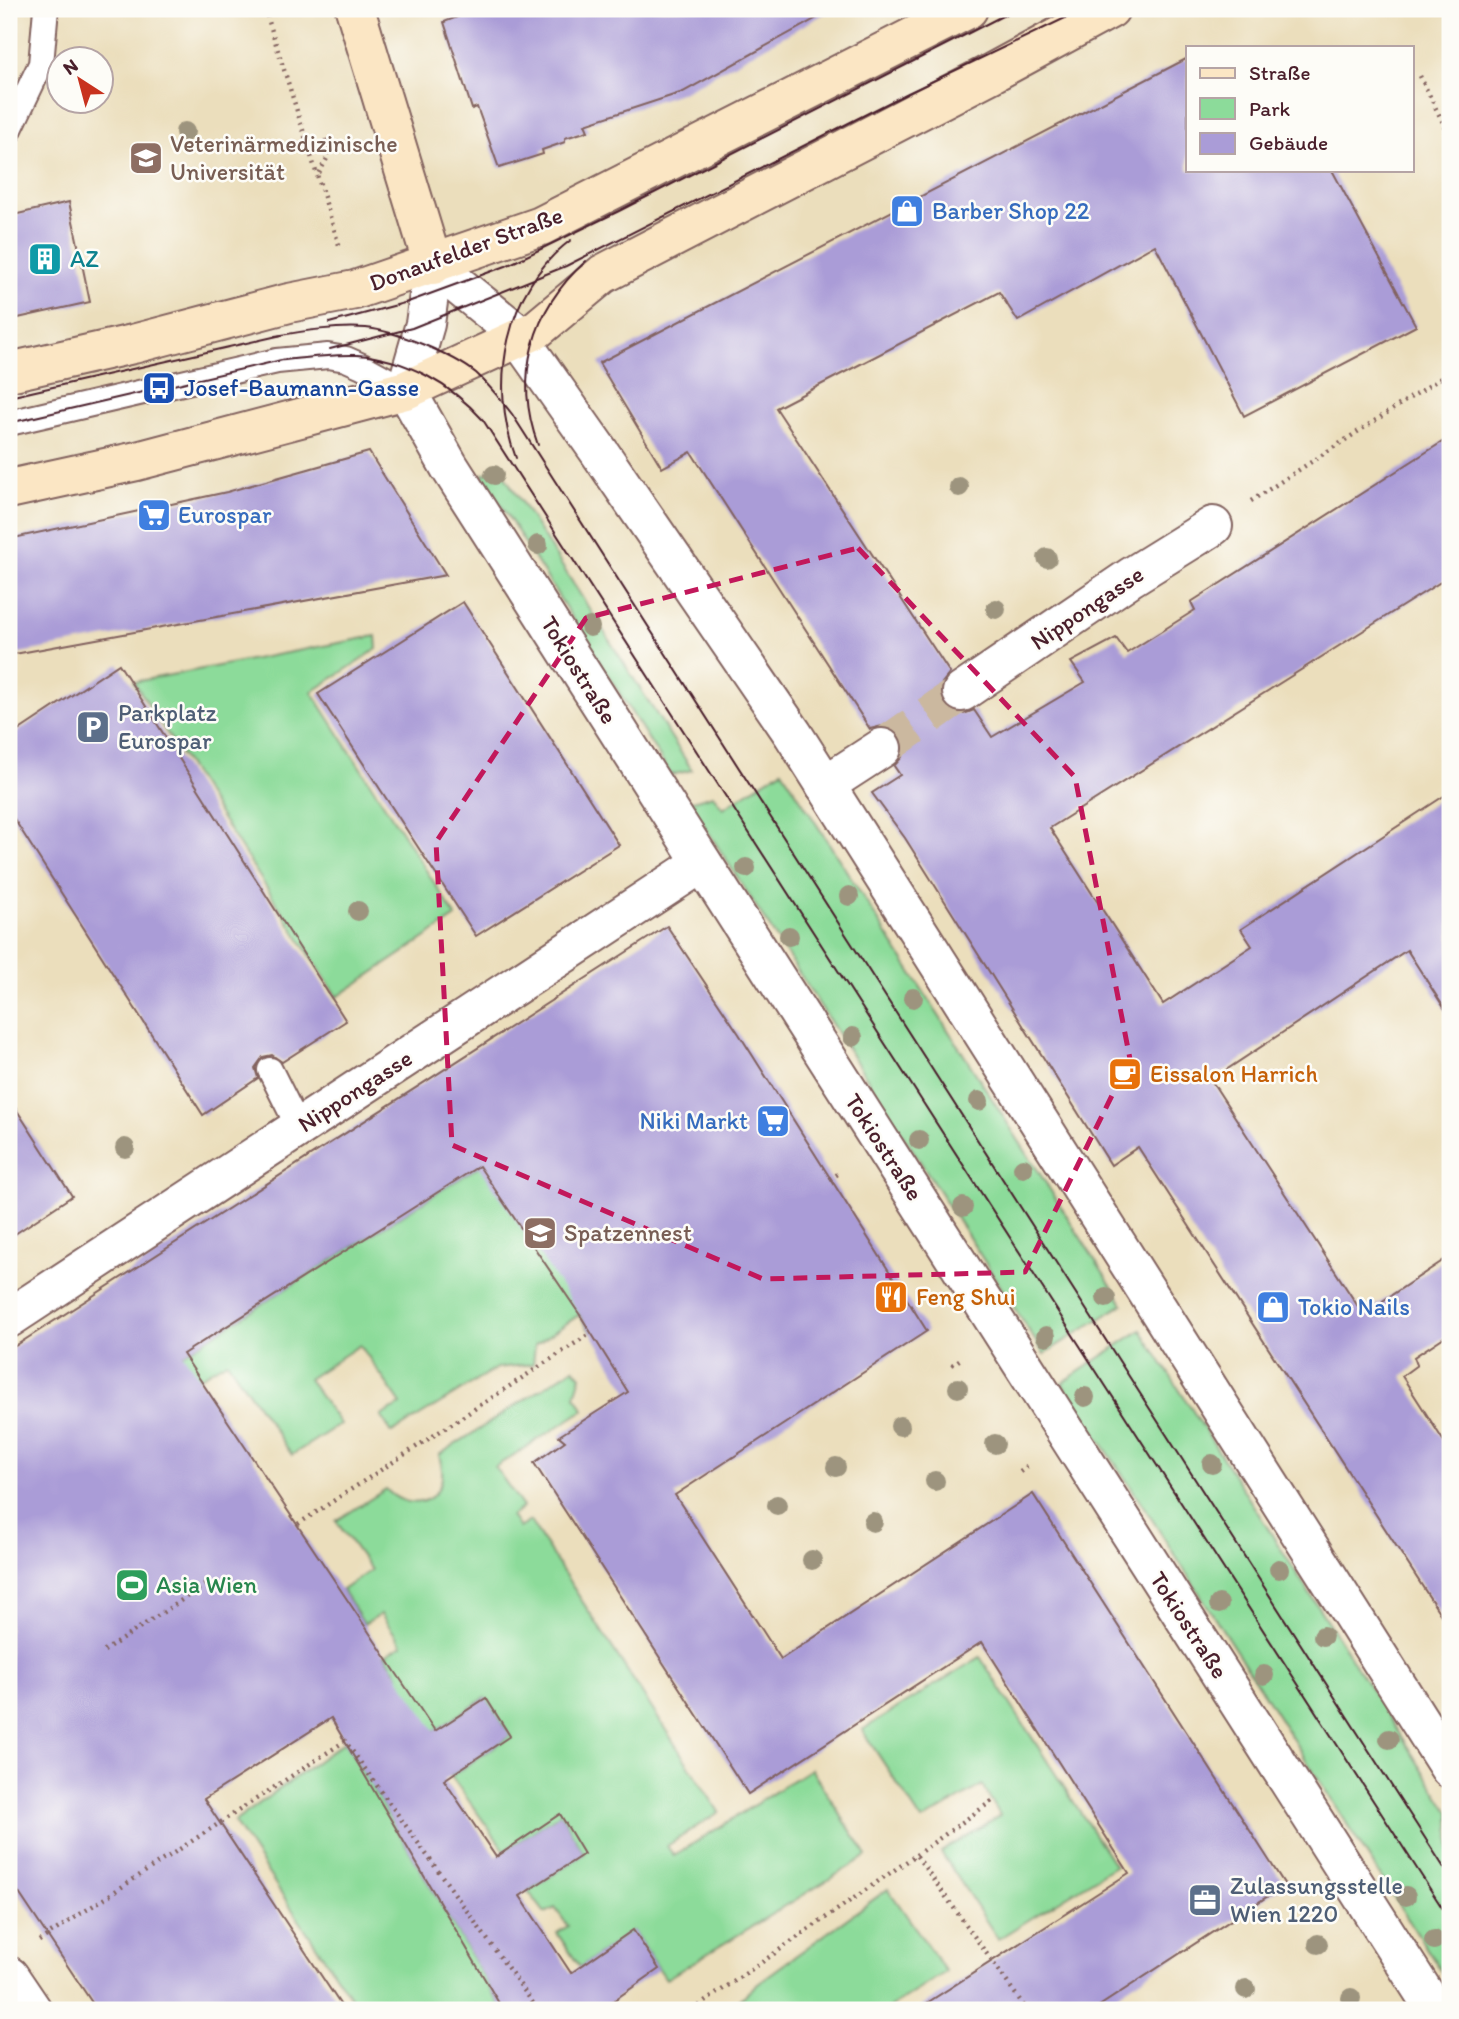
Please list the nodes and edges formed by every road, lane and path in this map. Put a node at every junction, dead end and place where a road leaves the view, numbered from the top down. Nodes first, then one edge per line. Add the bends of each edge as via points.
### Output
1 (46, 9) edge
2 (265, 9) edge
3 (355, 9) edge
4 (968, 9) edge
5 (1110, 9) edge
6 (1420, 76) dead end
7 (9, 131) edge
8 (325, 135) dead end
9 (1450, 137) edge
10 (319, 174) junction
11 (341, 251) dead end
12 (433, 265) junction
13 (519, 338) junction
14 (9, 372) edge
15 (1450, 372) edge
16 (406, 390) junction
17 (9, 422) edge
18 (9, 489) edge
19 (1213, 526) joint
20 (962, 692) tunnel mouth
21 (882, 748) tunnel mouth
22 (825, 785) junction
23 (702, 863) junction
24 (270, 1070) dead end
25 (299, 1128) junction
26 (845, 1170) dead end
27 (830, 1179) dead end
28 (9, 1318) edge
29 (591, 1334) dead end
30 (1032, 1464) dead end
31 (1020, 1472) dead end
32 (298, 1524) dead end
33 (206, 1584) dead end
34 (104, 1651) dead end
35 (1450, 1769) edge
36 (992, 1801) dead end
37 (916, 1855) junction
38 (36, 1943) dead end
39 (9, 1976) edge
40 (32, 2010) edge
41 (538, 2010) edge
42 (693, 2010) edge
43 (1027, 2010) edge
44 (1435, 2010) edge

1 - 7 lane via 41,64
2 - 10 path
3 - 12 main road
4 - 12 main road, Donaufelder Straße via 541,226
5 - 13 main road via 603,274 536,330
6 - 9 path
8 - 10 path via 329,155
10 - 11 path
12 - 13 street
12 - 14 main road, Donaufelder Straße via 355,290
12 - 16 street via 425,324
13 - 16 main road
13 - 22 street
15 - 19 path
16 - 17 lane via 346,359 328,356 276,361
16 - 18 main road via 137,461
16 - 23 street, Tokiostraße via 449,466
19 - 20 street, Nippongasse
21 - 22 street
22 - 35 street
23 - 25 street, Nippongasse
23 - 44 street, Tokiostraße
24 - 25 lane
25 - 28 street, Nippongasse
26 - 27 path
29 - 32 path
30 - 31 path
33 - 34 path
36 - 37 path
37 - 42 path
37 - 43 path
38 - 41 path via 345,1741
39 - 40 street

